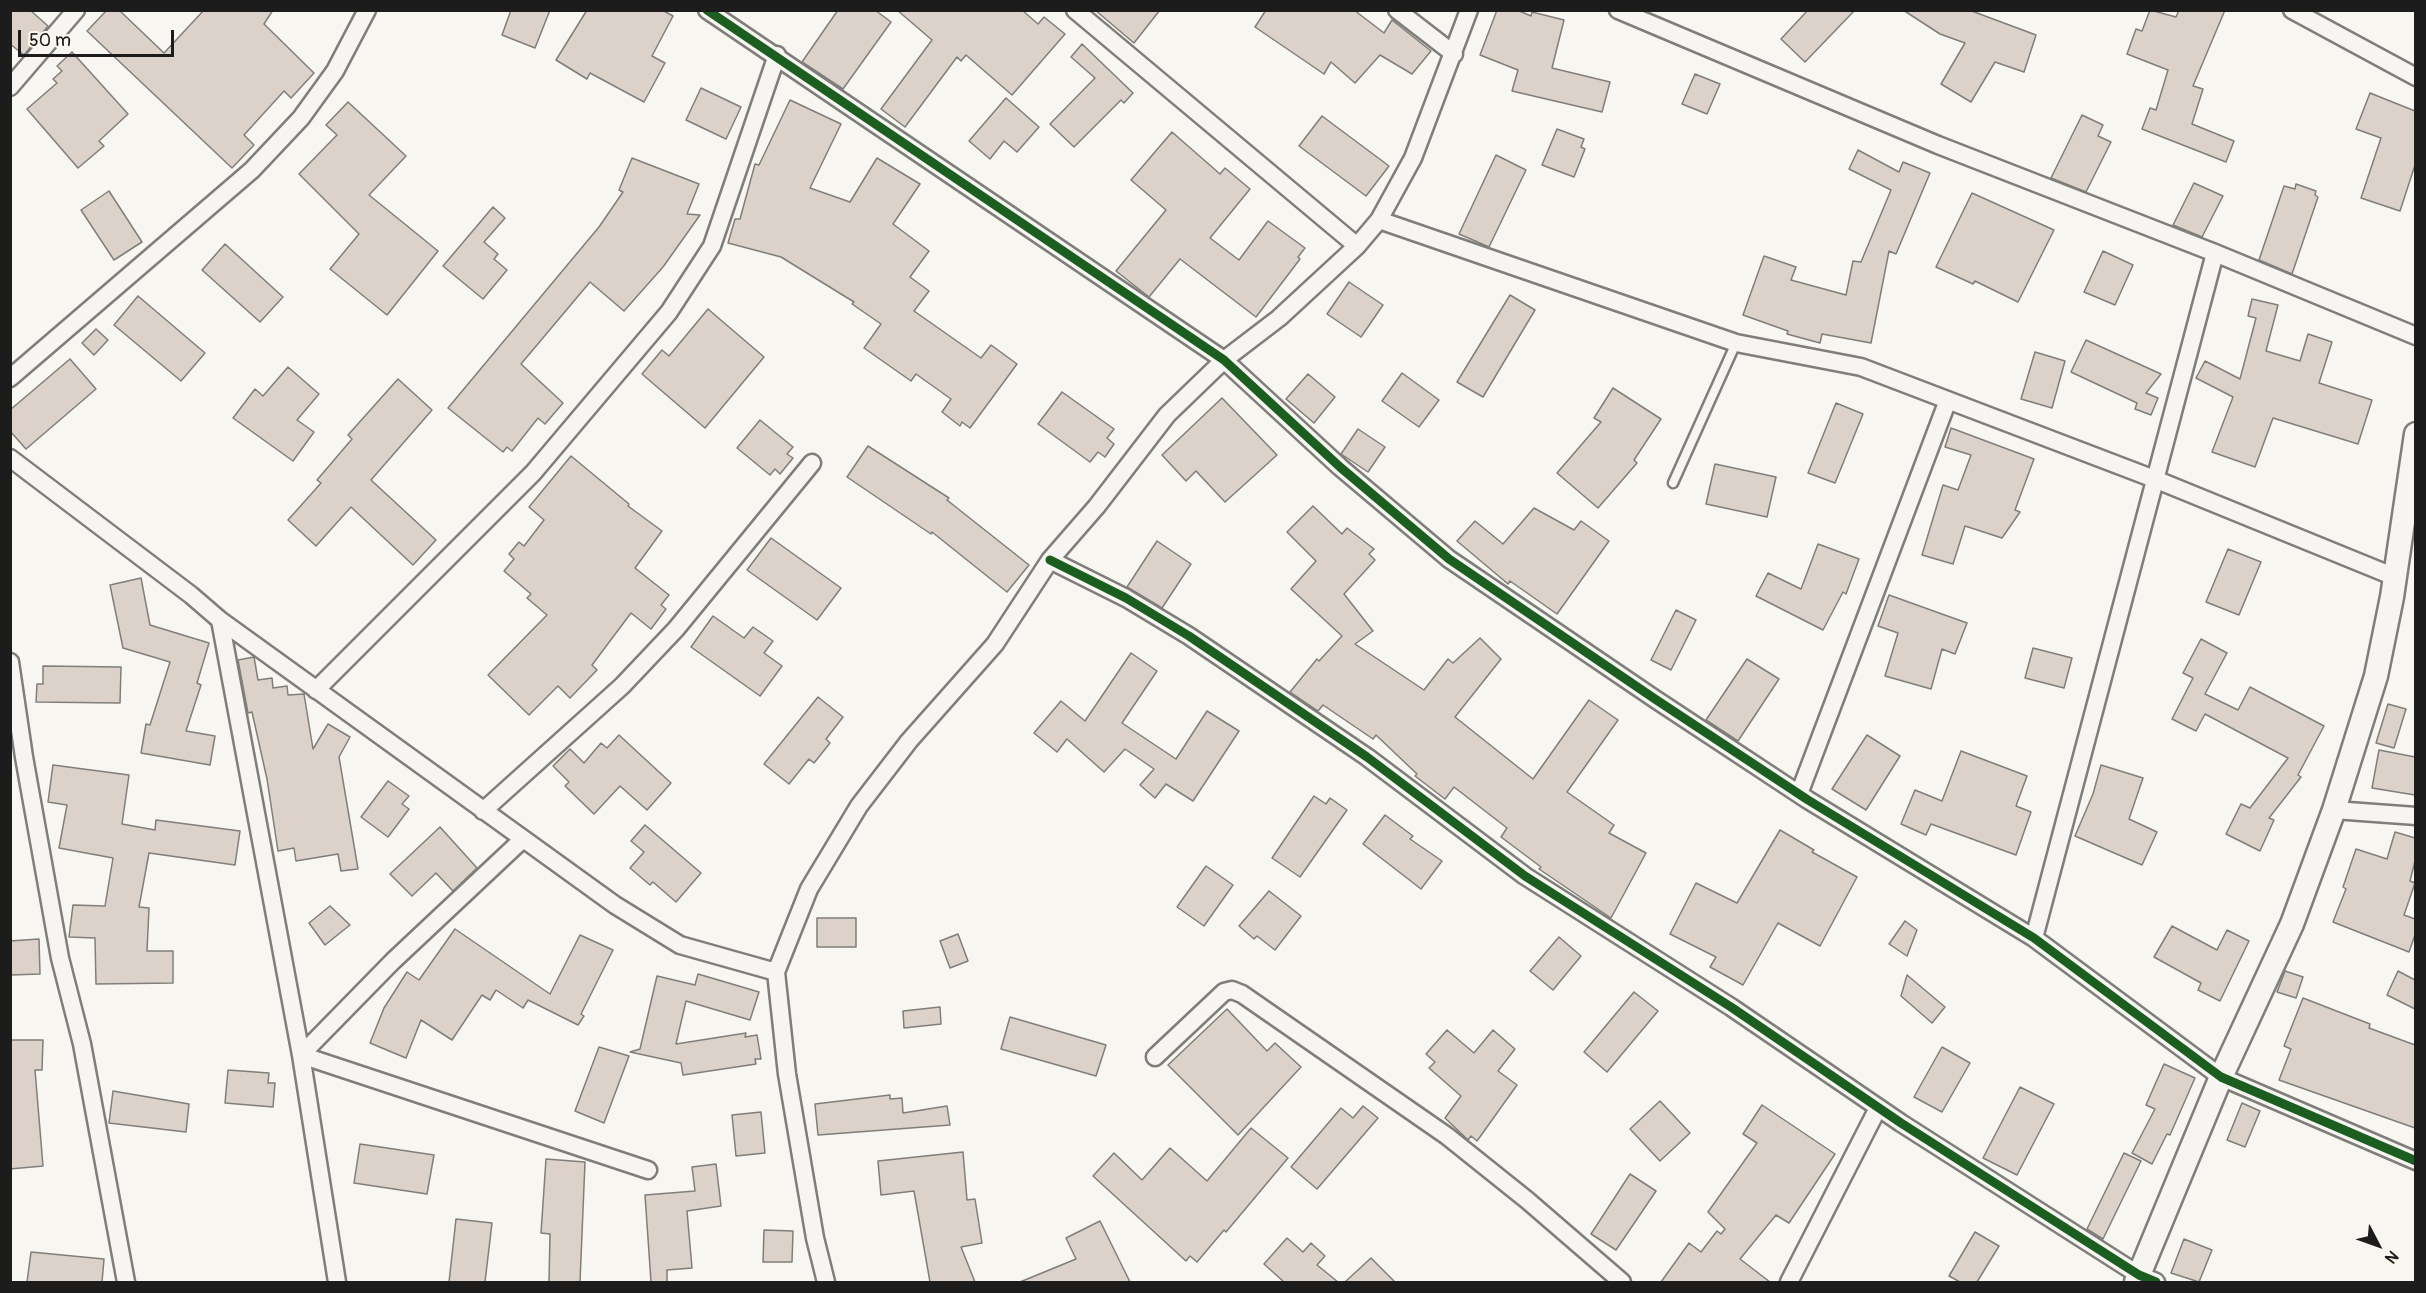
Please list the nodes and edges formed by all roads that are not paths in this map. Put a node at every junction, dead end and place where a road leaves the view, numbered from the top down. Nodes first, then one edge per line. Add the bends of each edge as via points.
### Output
1 (76, 10) edge
2 (367, 10) edge
3 (707, 10) edge
4 (1075, 10) edge
5 (1397, 10) edge
6 (1469, 10) edge
7 (1618, 10) edge
8 (2292, 10) edge
9 (1454, 54) junction
10 (777, 56) junction
11 (2415, 77) edge
12 (10, 87) edge
13 (1379, 220) junction
14 (1357, 246) junction
15 (2215, 253) junction
16 (2415, 336) edge
17 (1736, 343) junction
18 (1224, 360) junction
19 (10, 378) edge
20 (1948, 400) junction
21 (2415, 434) edge
22 (10, 458) edge
23 (812, 463) dead end
24 (2157, 480) junction
25 (1673, 483) dead end
26 (2409, 522) edge
27 (1050, 560) junction
28 (2395, 577) junction
29 (220, 620) junction
30 (10, 662) edge
31 (316, 690) junction
32 (1799, 794) junction
33 (2334, 810) junction
34 (483, 812) junction
35 (2415, 816) edge
36 (523, 839) junction
37 (2034, 938) junction
38 (776, 972) junction
39 (301, 1055) junction
40 (1155, 1057) dead end
41 (2222, 1077) junction
42 (1878, 1108) junction
43 (2415, 1161) edge
44 (648, 1170) dead end
45 (2144, 1280) edge
46 (126, 1282) edge
47 (337, 1282) edge
48 (826, 1282) edge
49 (1622, 1282) edge
50 (1789, 1282) edge

1 - 12 street
2 - 19 street via 335,71 302,117 252,170
3 - 10 street
4 - 14 street
5 - 9 street
6 - 9 street
7 - 15 street via 1938,145
8 - 11 street
9 - 13 street via 1413,158
10 - 18 street
10 - 31 street via 712,246 669,312 533,473
13 - 14 street
13 - 17 street
14 - 18 street via 1279,318
15 - 16 street
15 - 24 street
17 - 20 street via 1860,367
17 - 25 lane
18 - 27 street via 1167,415
18 - 32 street via 1340,467 1449,559
20 - 24 street
20 - 32 street
21 - 26 street
22 - 29 street
23 - 34 street via 676,629 622,686
24 - 28 street
24 - 37 street
26 - 28 street
27 - 38 street via 995,644 909,741 859,806 809,890
27 - 42 street via 1126,598 1189,636 1367,757 1525,876 1731,1007
28 - 33 street via 2376,676
29 - 31 street
29 - 39 street
30 - 46 street via 60,958 82,1044
31 - 34 street
32 - 37 street
33 - 35 street
33 - 41 street via 2292,924
34 - 36 street
36 - 38 street via 615,905 680,945
36 - 39 street via 393,961
37 - 41 street
38 - 48 street via 787,1074
39 - 44 street
39 - 47 street
40 - 49 street via 1224,992 1242,994 1447,1136
41 - 43 street
41 - 45 street
42 - 45 street
42 - 50 street

